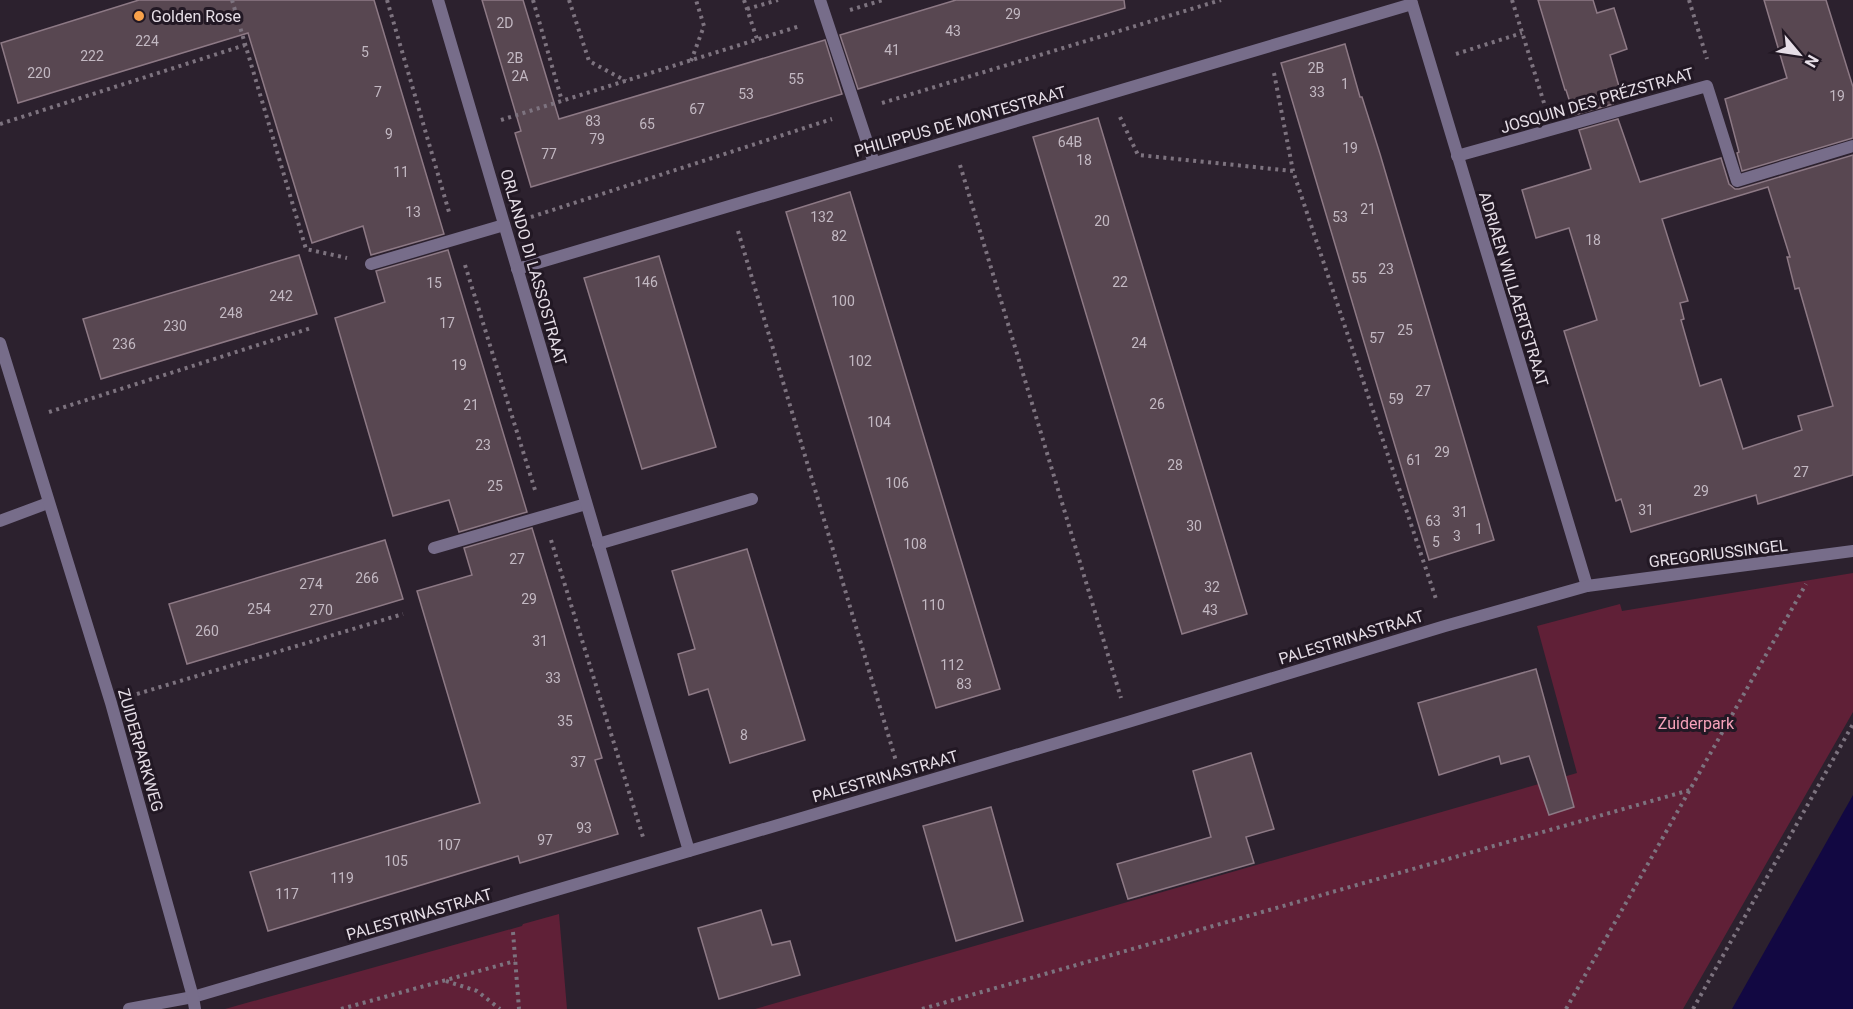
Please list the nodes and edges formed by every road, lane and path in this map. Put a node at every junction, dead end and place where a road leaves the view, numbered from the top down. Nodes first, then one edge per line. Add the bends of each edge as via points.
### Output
1 (232, 0) edge
2 (387, 0) edge
3 (438, 0) edge
4 (533, 0) edge
5 (569, 0) edge
6 (696, 0) edge
7 (744, 0) edge
8 (778, 0) edge
9 (820, 0) edge
10 (884, 0) edge
11 (1512, 0) edge
12 (1689, 0) edge
13 (1411, 2) edge
14 (747, 9) junction
15 (825, 18) junction
16 (1522, 33) junction
17 (757, 39) junction
18 (245, 45) junction
19 (1269, 46) junction
20 (691, 61) junction
21 (1429, 62) junction
22 (626, 81) junction
23 (1707, 86) junction
24 (1109, 94) junction
25 (562, 101) junction
26 (0, 124) edge
27 (475, 128) junction
28 (1553, 129) junction
29 (953, 139) junction
30 (1853, 146) edge
31 (1457, 156) junction
32 (874, 163) junction
33 (1293, 171) junction
34 (730, 205) junction
35 (504, 225) junction
36 (457, 238) junction
37 (371, 264) joint
38 (517, 269) junction
39 (311, 328) dead end
40 (0, 343) edge
41 (23, 420) junction
42 (752, 499) dead end
43 (48, 503) junction
44 (586, 504) junction
45 (543, 516) junction
46 (0, 521) edge
47 (598, 543) junction
48 (434, 548) dead end
49 (1853, 551) edge
50 (1821, 556) junction
51 (1587, 586) junction
52 (403, 614) dead end
53 (1445, 626) junction
54 (111, 702) junction
55 (1128, 722) junction
56 (1853, 724) edge
57 (904, 788) junction
58 (1690, 790) junction
59 (689, 852) junction
60 (651, 862) junction
61 (510, 904) junction
62 (515, 961) junction
63 (445, 981) junction
64 (194, 1003) edge
65 (129, 1009) edge
66 (341, 1009) edge
67 (500, 1009) edge
68 (519, 1009) edge
69 (921, 1009) edge
70 (1566, 1009) edge
71 (1693, 1009) edge

1 - 18 path
2 - 36 path
3 - 27 street, ORLANDO DI LASSOSTRAAT
4 - 25 path
5 - 22 path via 588,61
6 - 20 path via 704,26
7 - 14 path
8 - 14 path
9 - 15 street
10 - 15 path
11 - 16 path
12 - 23 path via 1709,66
13 - 19 street, PHILIPPUS DE MONTESTRAAT
13 - 21 street, ADRIAEN WILLAERTSTRAAT
14 - 17 path
15 - 17 path
15 - 32 street
16 - 21 path
16 - 28 path
17 - 20 path
18 - 26 path
18 - 37 path via 306,249
19 - 24 street, PHILIPPUS DE MONTESTRAAT
19 - 33 path
20 - 22 path
21 - 31 street, ADRIAEN WILLAERTSTRAAT
22 - 25 path
23 - 28 street, JOSQUIN DES PRÉZSTRAAT
23 - 30 street, JOSQUIN DES PRÉZSTRAAT via 1737,181
24 - 29 street, PHILIPPUS DE MONTESTRAAT
24 - 33 path via 1138,155
25 - 27 path
27 - 35 street, ORLANDO DI LASSOSTRAAT
28 - 31 street, JOSQUIN DES PRÉZSTRAAT
29 - 32 street, PHILIPPUS DE MONTESTRAAT
29 - 55 path
31 - 51 street, ADRIAEN WILLAERTSTRAAT
32 - 34 street, PHILIPPUS DE MONTESTRAAT
33 - 53 path
34 - 38 street, PHILIPPUS DE MONTESTRAAT
34 - 57 path
35 - 36 street
35 - 38 street, ORLANDO DI LASSOSTRAAT
36 - 37 street
36 - 45 path
38 - 44 street, ORLANDO DI LASSOSTRAAT
39 - 41 path
40 - 41 street, ZUIDERPARKWEG
41 - 43 street, ZUIDERPARKWEG
42 - 47 street
43 - 46 street
43 - 54 street, ZUIDERPARKWEG
44 - 45 street
44 - 47 street, ORLANDO DI LASSOSTRAAT
45 - 48 street
45 - 60 path
47 - 59 street, ORLANDO DI LASSOSTRAAT
49 - 50 street, GREGORIUSSINGEL
50 - 51 street, GREGORIUSSINGEL
50 - 58 path
51 - 53 street, PALESTRINASTRAAT
52 - 54 path
53 - 55 street, PALESTRINASTRAAT
54 - 64 street, ZUIDERPARKWEG
55 - 57 street, PALESTRINASTRAAT
56 - 71 path
57 - 59 street, PALESTRINASTRAAT
58 - 69 path
58 - 70 path
59 - 60 street, PALESTRINASTRAAT
60 - 61 street, PALESTRINASTRAAT
61 - 62 path
61 - 64 street, PALESTRINASTRAAT
62 - 63 path
62 - 68 path
63 - 66 path
63 - 67 path via 477,991
64 - 65 street, PALESTRINASTRAAT

